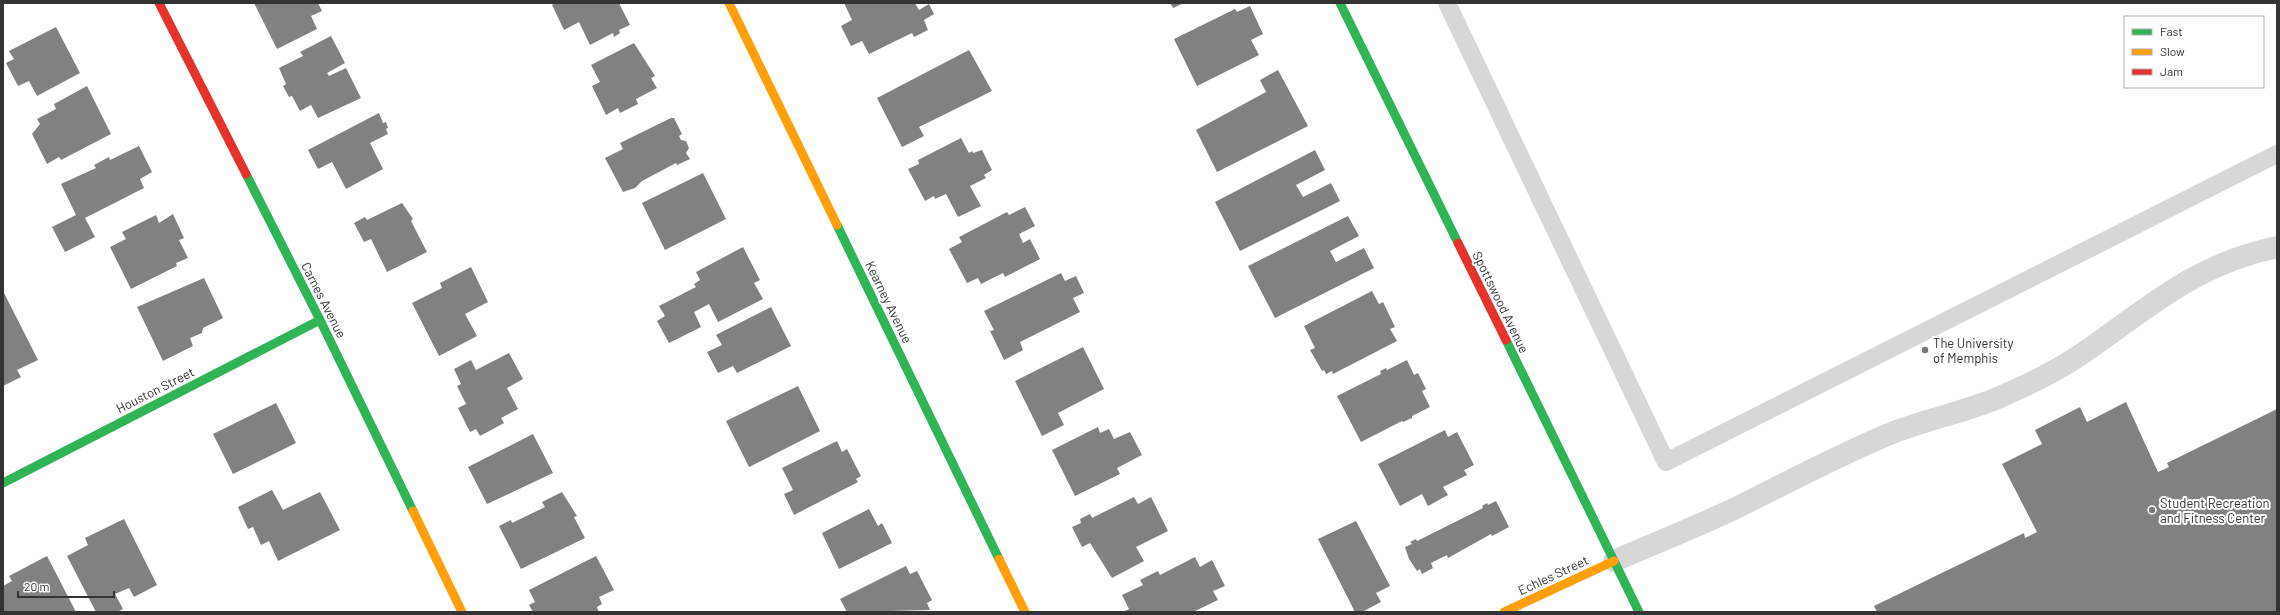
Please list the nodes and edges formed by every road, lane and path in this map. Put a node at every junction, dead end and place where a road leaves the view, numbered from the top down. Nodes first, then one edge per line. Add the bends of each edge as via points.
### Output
1 (159, 3) edge
2 (729, 3) edge
3 (1340, 3) edge
4 (1447, 3) edge
5 (2277, 154) edge
6 (2277, 247) edge
7 (320, 320) junction
8 (3, 483) edge
9 (1614, 561) junction
10 (462, 612) edge
11 (1025, 612) edge
12 (1504, 612) edge
13 (1639, 612) edge

1 - 7 street, Carnes Avenue
2 - 11 street, Kearney Avenue
3 - 9 street, Spottswood Avenue
4 - 5 lane via 1666,462
6 - 9 street via 2246,254 2202,272 2149,304 2091,348 2009,393 1969,410 1946,414 1887,435 1735,508
7 - 8 street, Houston Street
7 - 10 street, Carnes Avenue
9 - 12 street, Echles Street
9 - 13 street, Spottswood Avenue

